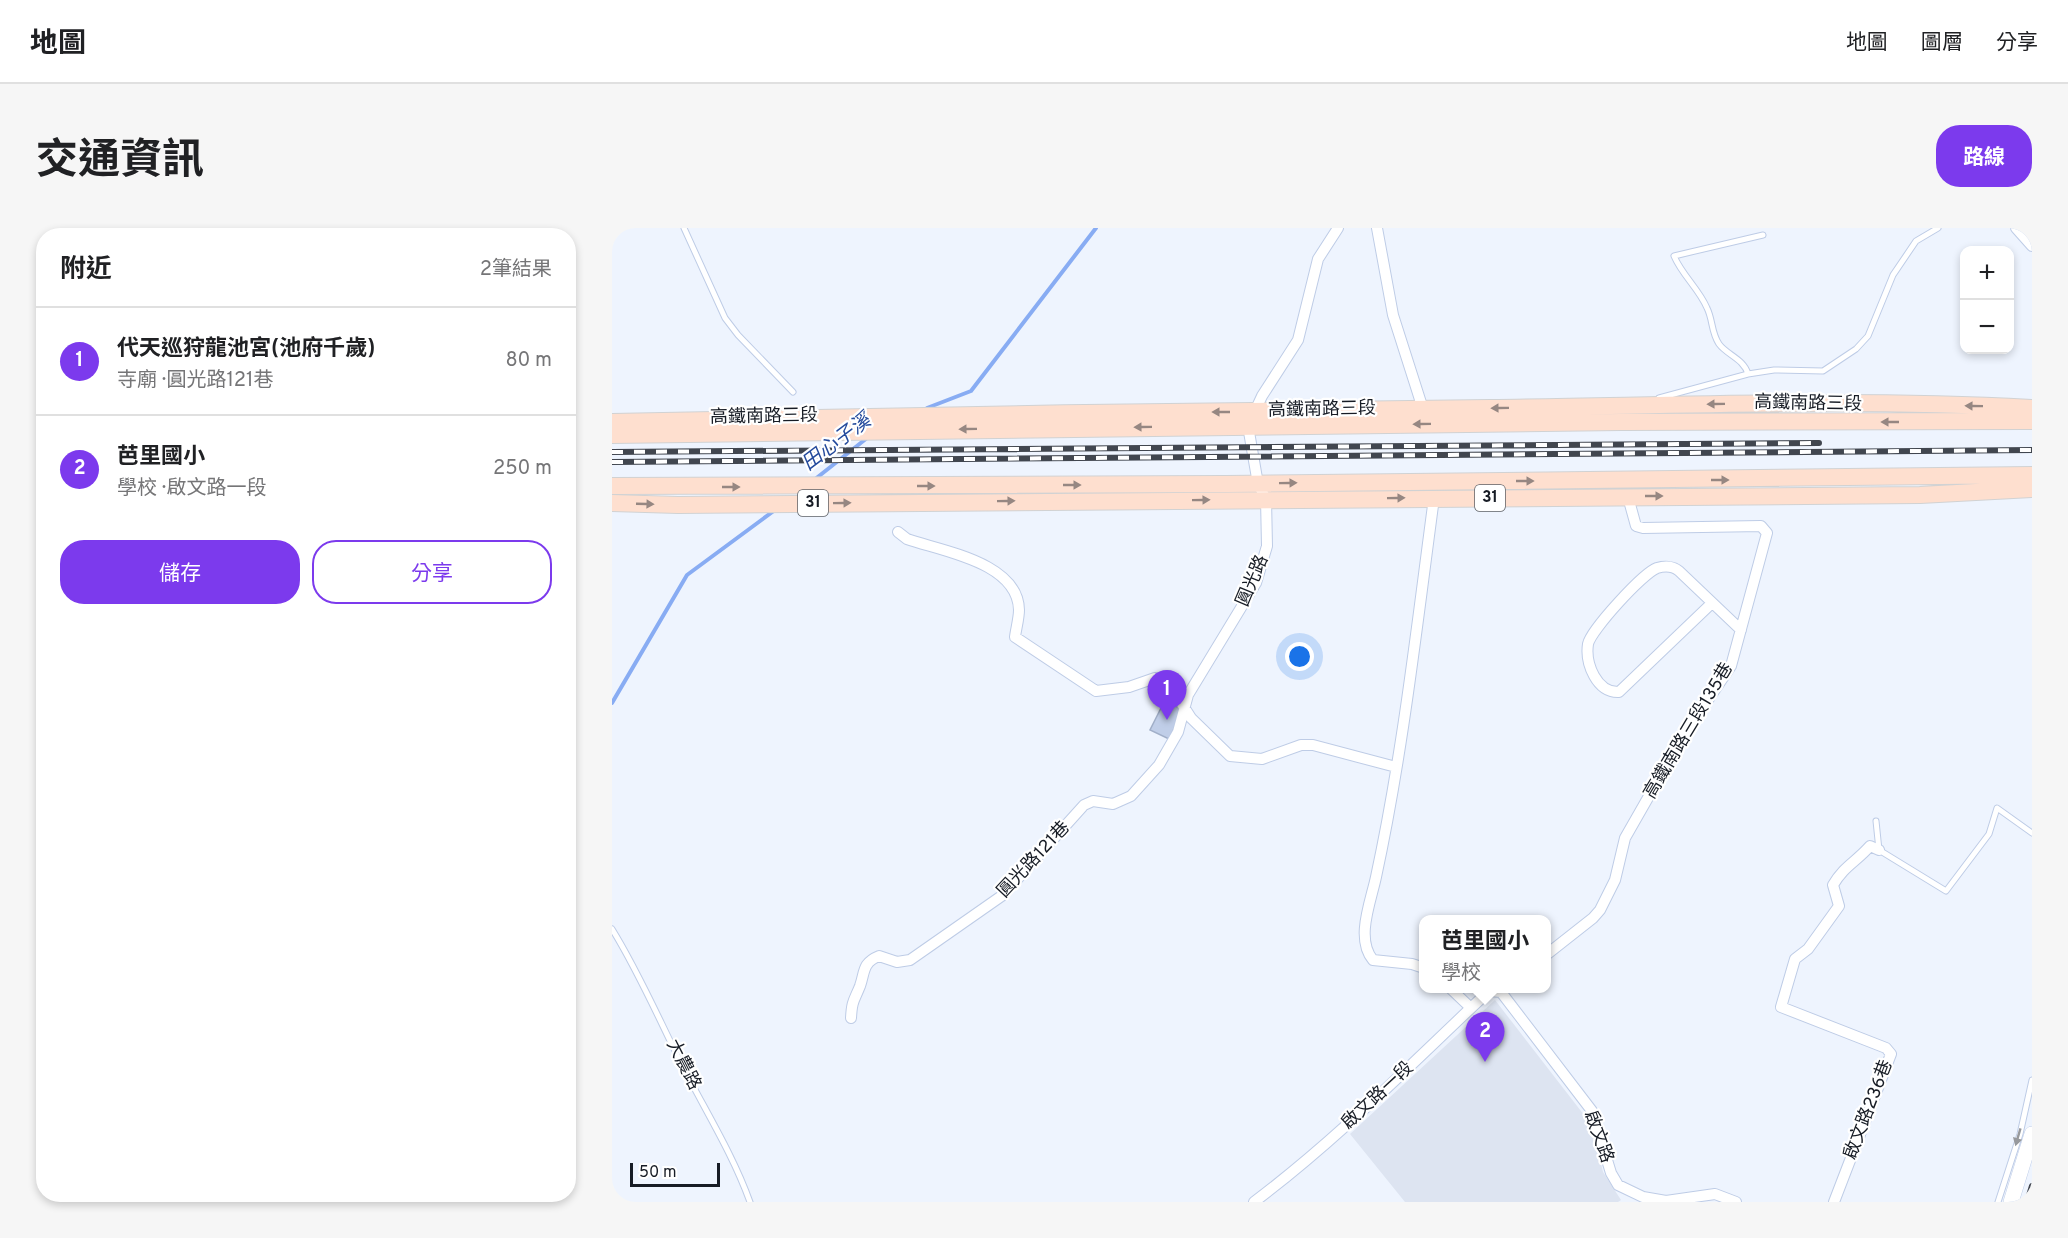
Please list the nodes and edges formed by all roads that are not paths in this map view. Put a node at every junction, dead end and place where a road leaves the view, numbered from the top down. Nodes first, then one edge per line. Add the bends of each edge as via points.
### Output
1 (684, 228) edge
2 (1338, 228) edge
3 (1377, 228) edge
4 (1938, 228) edge
5 (2016, 228) edge
6 (1764, 235) dead end
7 (2032, 246) edge
8 (1748, 374) junction
9 (792, 392) dead end
10 (1641, 405) junction
11 (1539, 408) junction
12 (2032, 408) edge
13 (1423, 409) junction
14 (1251, 419) junction
15 (1027, 420) junction
16 (619, 421) edge
17 (2032, 421) edge
18 (1621, 422) junction
19 (737, 432) junction
20 (612, 435) edge
21 (2032, 476) edge
22 (1565, 481) junction
23 (1257, 484) junction
24 (612, 486) edge
25 (2032, 489) edge
26 (949, 494) junction
27 (1628, 497) junction
28 (1434, 498) junction
29 (1266, 499) junction
30 (612, 503) edge
31 (898, 532) dead end
32 (1712, 603) junction
33 (1741, 630) junction
34 (1186, 708) junction
35 (1396, 767) junction
36 (1876, 821) dead end
37 (2032, 833) edge
38 (1879, 850) junction
39 (612, 929) edge
40 (1551, 951) edge
41 (1419, 966) edge
42 (1455, 993) edge
43 (1488, 993) edge
44 (1505, 993) edge
45 (1471, 1008) junction
46 (851, 1018) dead end
47 (2032, 1080) edge
48 (2032, 1134) edge
49 (750, 1202) edge
50 (1254, 1202) edge
51 (1736, 1202) edge
52 (1834, 1202) edge
53 (1998, 1202) edge
54 (2011, 1202) edge

1 - 9 lane via 725,318
2 - 14 street via 1318,259 1298,340
3 - 13 street via 1394,315
4 - 8 lane via 1916,241 1904,258 1884,294 1868,336 1856,349 1823,371
5 - 7 street
6 - 8 lane via 1674,256 1706,305 1720,346
8 - 10 lane
10 - 11 main road, 高鐵南路三段
12 -> 10 main road, 高鐵南路三段 via 1775,402
11 -> 13 main road, 高鐵南路三段
11 - 18 main road
13 - 14 main road, 高鐵南路三段
14 -> 15 main road, 高鐵南路三段
18 -> 14 main road, 高鐵南路三段
14 - 23 street, 圓光路
15 - 16 main road, 高鐵南路三段 via 748,417
15 -> 19 main road, 高鐵南路三段
16 - 19 main road
17 -> 18 main road, 高鐵南路三段
19 - 20 main road, 高鐵南路三段
22 -> 21 main road, 31
23 -> 22 main road, 31
22 - 27 main road
26 -> 23 main road, 31
23 - 29 street, 圓光路
24 -> 26 main road, 31
27 -> 25 main road, 31 via 1920,495
26 -> 29 main road, 31
30 -> 26 main road, 31 via 678,505
27 - 28 main road, 31
27 - 33 street, 高鐵南路三段135巷 via 1632,519 1643,528 1761,526 1767,533
29 -> 28 main road, 31
28 - 35 street
29 - 34 street, 圓光路 via 1267,546 1256,583 1188,695
31 - 34 street via 918,543 977,560 1005,580 1019,609 1015,637 1096,691 1166,679
32 - 32 street via 1673,567 1657,568 1647,574 1588,643 1589,659 1600,687 1610,693 1619,692
32 - 33 street
33 - 40 street, 高鐵南路三段135巷 via 1731,666 1681,740 1625,838 1615,880 1600,910
34 - 35 street via 1198,726 1230,756 1262,759 1301,745
34 - 46 street, 圓光路121巷 via 1178,732 1159,765 1131,796 1113,804 1093,801 1084,805 1003,895 910,960 897,962 879,956 871,960 852,999
35 - 41 street via 1365,931 1366,951 1380,963
36 - 38 lane
37 - 38 lane via 1997,808 1989,834 1946,891
38 - 52 street, 啟文路236巷 via 1870,846 1855,863 1843,868 1833,885 1839,906 1808,949 1795,959 1781,1007 1886,1048 1891,1054
39 - 49 lane, 大農路 via 740,1174
42 - 45 street
43 - 45 street, 啟文路一段
44 - 51 street, 啟文路 via 1592,1111 1618,1185 1643,1197 1666,1200 1715,1194
45 - 50 street, 啟文路一段 via 1339,1132
47 -> 53 lane
48 - 54 main road

